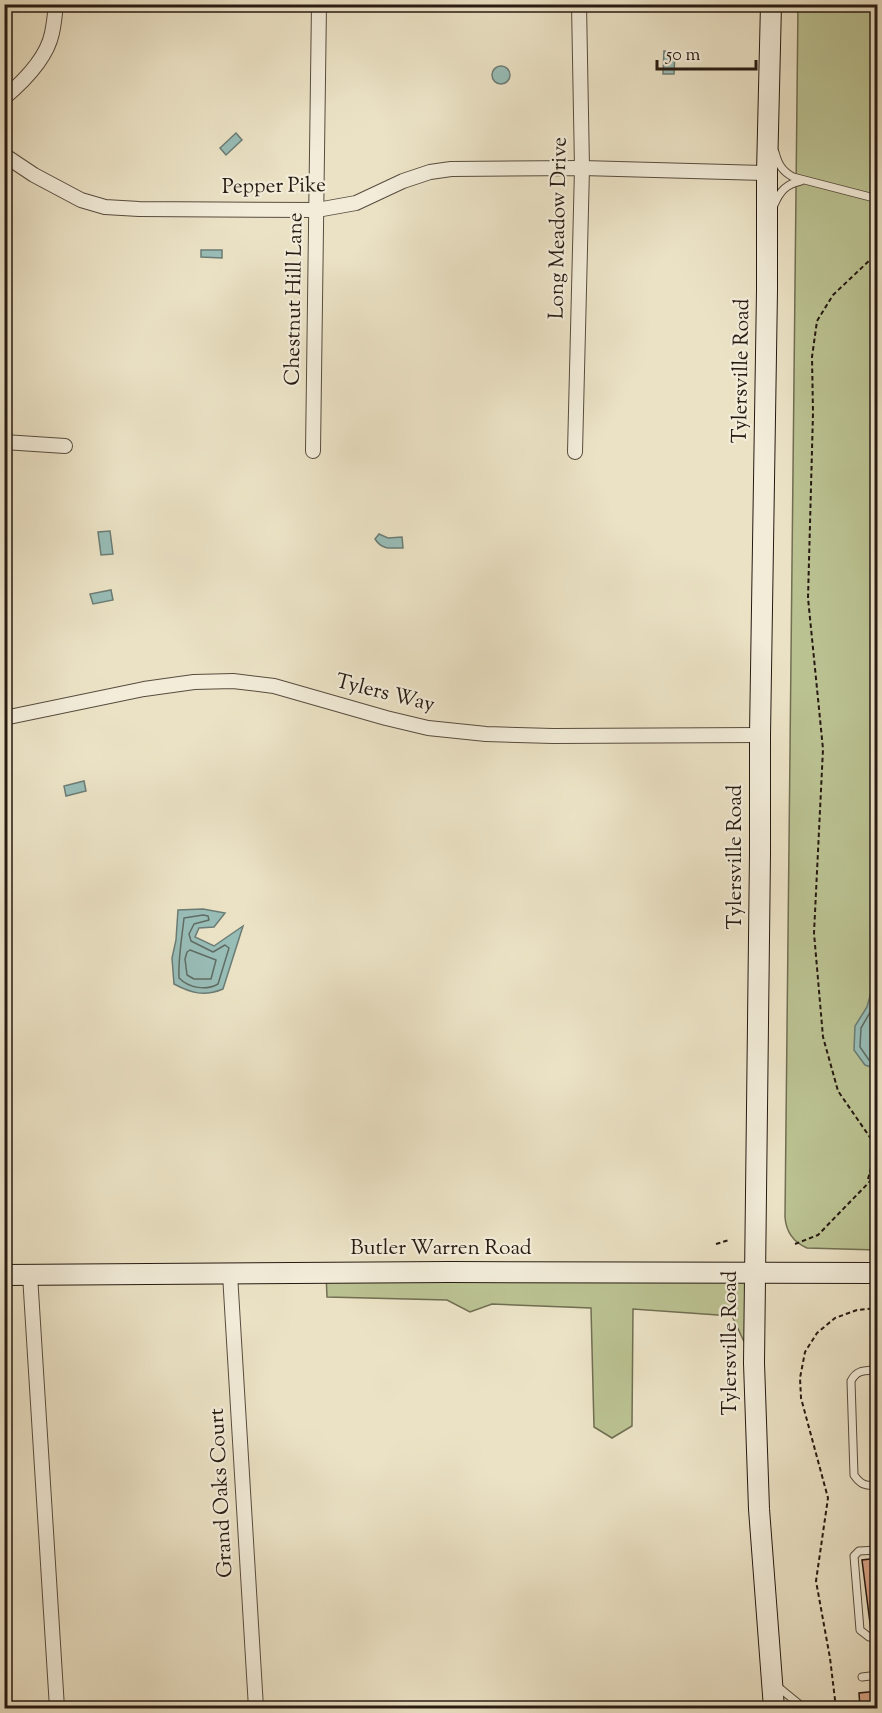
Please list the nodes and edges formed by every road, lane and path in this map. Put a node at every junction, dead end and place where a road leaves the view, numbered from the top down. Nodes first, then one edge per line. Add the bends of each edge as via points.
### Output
1 (56, 4) edge
2 (320, 4) edge
3 (579, 4) edge
4 (771, 4) edge
5 (4, 98) edge
6 (768, 123) junction
7 (4, 155) edge
8 (582, 168) junction
9 (767, 173) junction
10 (801, 181) junction
11 (878, 200) edge
12 (317, 210) junction
13 (767, 226) junction
14 (878, 226) edge
15 (4, 442) edge
16 (65, 446) dead end
17 (313, 451) dead end
18 (575, 452) dead end
19 (4, 718) edge
20 (760, 735) junction
21 (872, 1140) junction
22 (878, 1149) edge
23 (878, 1173) edge
24 (868, 1182) junction
25 (729, 1240) dead end
26 (716, 1244) dead end
27 (795, 1244) dead end
28 (754, 1273) junction
29 (230, 1274) junction
30 (878, 1274) edge
31 (4, 1275) edge
32 (30, 1275) junction
33 (878, 1308) edge
34 (878, 1370) edge
35 (878, 1485) edge
36 (878, 1550) edge
37 (878, 1636) edge
38 (878, 1676) edge
39 (862, 1677) dead end
40 (772, 1682) junction
41 (57, 1708) edge
42 (256, 1708) edge
43 (774, 1708) edge
44 (800, 1708) edge
45 (836, 1708) edge

1 - 5 street via 52,35 42,56
2 - 12 street, Chestnut Hill Lane
3 - 8 street, Long Meadow Drive
4 - 6 main road, Tylersville Road
6 - 9 main road, Tylersville Road
6 - 10 lane via 780,166
7 - 12 street, Pepper Pike via 54,187 105,207
8 - 9 street, Pepper Pike
8 - 12 street, Pepper Pike via 430,172 356,203
8 - 18 street, Long Meadow Drive
9 - 13 main road, Tylersville Road
10 - 11 lane
10 - 13 lane via 783,188
12 - 17 street, Chestnut Hill Lane
13 - 20 main road, Tylersville Road
14 - 21 path via 873,257 833,296 817,321 812,357 808,598 823,749 814,933 819,1004 823,1037 838,1091
15 - 16 street
19 - 20 street, Tylers Way via 144,689 233,681 274,686 428,728 486,734
20 - 28 main road, Tylersville Road
21 - 22 path
21 - 24 path
23 - 24 path
24 - 27 path via 818,1235
25 - 26 path
28 - 29 main road, Butler Warren Road
28 - 30 main road, Butler Warren Road
28 - 40 main road, Tylersville Road via 756,1441
29 - 32 main road, Butler Warren Road
29 - 42 street, Grand Oaks Court
31 - 32 main road, Butler Warren Road
32 - 41 street
33 - 45 path via 835,1318 817,1333 805,1352 800,1378 801,1398 828,1498 816,1581
34 - 35 lane via 859,1371 851,1381 854,1475 859,1482
36 - 37 lane via 859,1551 854,1556 860,1630 869,1637
38 - 39 lane
40 - 43 main road, Tylersville Road
40 - 44 lane

